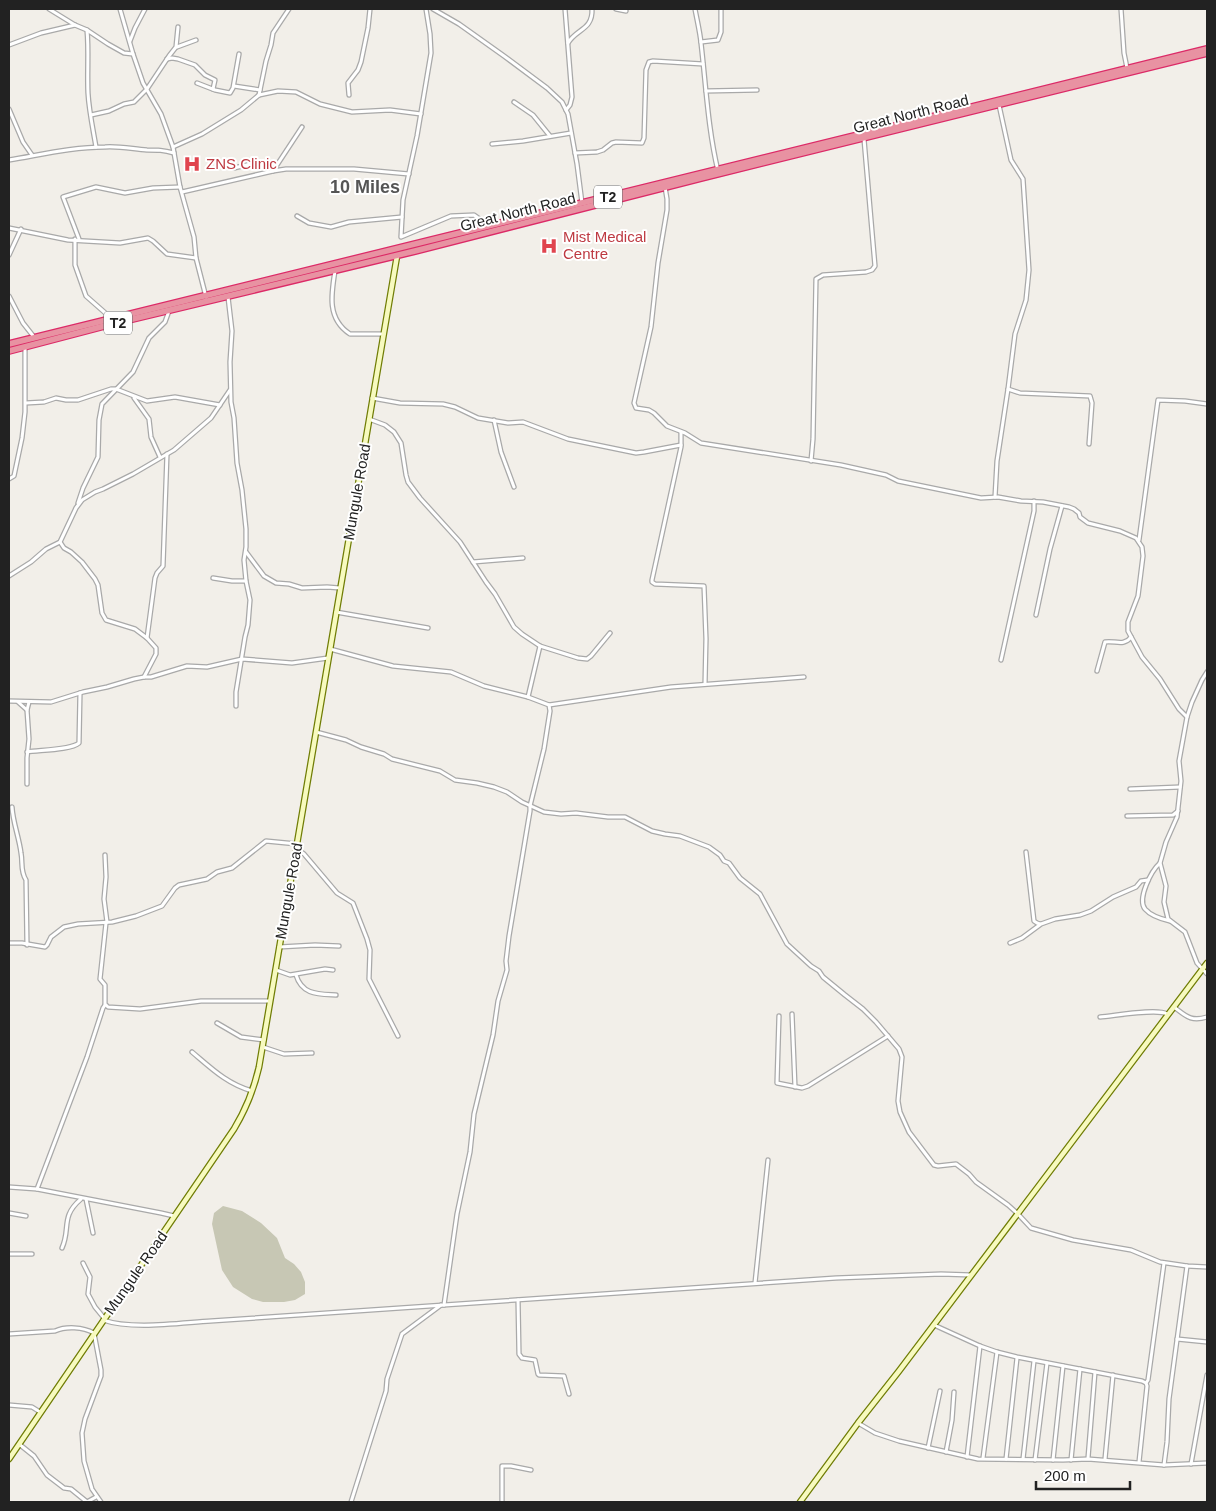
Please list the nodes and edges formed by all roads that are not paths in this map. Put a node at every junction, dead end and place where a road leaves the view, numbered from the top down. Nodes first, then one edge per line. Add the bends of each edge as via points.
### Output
1 (50, 9) edge
2 (120, 9) edge
3 (145, 9) edge
4 (289, 9) edge
5 (370, 9) edge
6 (426, 9) edge
7 (433, 9) edge
8 (565, 9) edge
9 (592, 9) edge
10 (616, 9) edge
11 (695, 9) edge
12 (721, 9) edge
13 (1121, 9) edge
14 (626, 11) dead end
15 (75, 25) junction
16 (178, 26) dead end
17 (87, 30) junction
18 (196, 40) dead end
19 (130, 41) junction
20 (701, 42) junction
21 (568, 43) junction
22 (9, 46) edge
23 (176, 47) junction
24 (1207, 49) edge
25 (1207, 53) edge
26 (132, 54) junction
27 (239, 54) dead end
28 (168, 59) junction
29 (703, 64) junction
30 (1128, 68) junction
31 (197, 83) dead end
32 (234, 86) junction
33 (147, 89) junction
34 (213, 89) junction
35 (260, 90) junction
36 (757, 90) dead end
37 (706, 91) junction
38 (259, 95) junction
39 (349, 95) dead end
40 (514, 102) dead end
41 (1000, 104) junction
42 (9, 109) edge
43 (566, 110) junction
44 (421, 114) junction
45 (91, 115) junction
46 (302, 128) dead end
47 (571, 133) junction
48 (550, 136) junction
49 (864, 138) junction
50 (492, 144) dead end
51 (96, 147) junction
52 (173, 147) junction
53 (174, 153) junction
54 (575, 153) junction
55 (32, 156) junction
56 (9, 160) edge
57 (276, 166) junction
58 (234, 168) dead end
59 (273, 171) junction
60 (719, 172) junction
61 (409, 174) junction
62 (180, 187) junction
63 (665, 187) junction
64 (182, 192) junction
65 (583, 206) junction
66 (297, 216) dead end
67 (402, 218) junction
68 (488, 226) junction
69 (9, 228) edge
70 (21, 229) junction
71 (77, 239) junction
72 (9, 255) edge
73 (397, 256) junction
74 (196, 258) junction
75 (334, 271) junction
76 (206, 295) junction
77 (9, 296) edge
78 (228, 297) junction
79 (207, 302) junction
80 (169, 311) junction
81 (112, 318) junction
82 (383, 334) junction
83 (34, 338) junction
84 (9, 344) edge
85 (25, 347) junction
86 (9, 351) edge
87 (116, 389) junction
88 (230, 389) junction
89 (1008, 389) junction
90 (133, 396) junction
91 (372, 398) junction
92 (26, 403) junction
93 (1207, 404) edge
94 (220, 405) junction
95 (369, 419) junction
96 (494, 420) junction
97 (681, 432) junction
98 (1089, 444) dead end
99 (681, 445) junction
100 (166, 454) junction
101 (160, 457) junction
102 (811, 460) junction
103 (9, 479) edge
104 (514, 487) dead end
105 (995, 497) junction
106 (1034, 501) junction
107 (78, 503) junction
108 (1062, 506) junction
109 (1139, 541) junction
110 (60, 542) junction
111 (245, 552) junction
112 (523, 558) dead end
113 (473, 562) junction
114 (9, 576) edge
115 (212, 578) dead end
116 (246, 581) junction
117 (340, 588) junction
118 (336, 612) junction
119 (1036, 615) dead end
120 (428, 628) dead end
121 (610, 633) dead end
122 (1131, 637) junction
123 (147, 638) junction
124 (540, 646) junction
125 (330, 649) junction
126 (329, 658) junction
127 (242, 659) junction
128 (1001, 660) dead end
129 (1097, 671) dead end
130 (1207, 672) edge
131 (144, 676) junction
132 (804, 677) dead end
133 (705, 684) junction
134 (80, 693) junction
135 (528, 697) junction
136 (9, 701) edge
137 (18, 702) junction
138 (29, 702) junction
139 (549, 705) junction
140 (236, 706) dead end
141 (27, 710) junction
142 (1187, 717) junction
143 (316, 732) junction
144 (28, 752) junction
145 (27, 784) dead end
146 (1180, 787) junction
147 (1130, 789) dead end
148 (12, 806) dead end
149 (530, 806) junction
150 (1178, 810) junction
151 (1127, 816) dead end
152 (296, 846) junction
153 (1026, 852) dead end
154 (105, 855) dead end
155 (1160, 863) junction
156 (1148, 880) junction
157 (1170, 921) junction
158 (106, 922) junction
159 (1041, 924) junction
160 (9, 943) edge
161 (1010, 943) dead end
162 (27, 945) junction
163 (339, 946) dead end
164 (279, 947) junction
165 (1207, 963) edge
166 (276, 970) junction
167 (333, 970) dead end
168 (1202, 970) junction
169 (1207, 974) edge
170 (296, 975) junction
171 (336, 995) dead end
172 (270, 1001) junction
173 (106, 1005) junction
174 (1174, 1007) junction
175 (792, 1014) dead end
176 (1167, 1014) junction
177 (778, 1016) dead end
178 (1207, 1017) edge
179 (1100, 1018) dead end
180 (217, 1023) dead end
181 (398, 1036) dead end
182 (888, 1036) junction
183 (264, 1040) junction
184 (263, 1047) junction
185 (192, 1052) dead end
186 (312, 1053) dead end
187 (795, 1087) junction
188 (252, 1092) junction
189 (768, 1160) dead end
190 (9, 1186) edge
191 (37, 1189) junction
192 (84, 1199) junction
193 (9, 1213) edge
194 (1018, 1214) junction
195 (26, 1216) dead end
196 (174, 1217) junction
197 (93, 1232) dead end
198 (62, 1248) dead end
199 (9, 1254) edge
200 (32, 1254) dead end
201 (1164, 1263) junction
202 (83, 1264) dead end
203 (1187, 1266) junction
204 (1207, 1267) edge
205 (972, 1275) junction
206 (755, 1283) junction
207 (518, 1300) junction
208 (443, 1305) junction
209 (103, 1319) junction
210 (934, 1325) junction
211 (94, 1333) junction
212 (9, 1334) edge
213 (1177, 1340) junction
214 (1207, 1342) edge
215 (980, 1346) junction
216 (997, 1352) junction
217 (1018, 1358) junction
218 (1034, 1361) junction
219 (1047, 1363) junction
220 (1062, 1366) junction
221 (1080, 1369) junction
222 (1095, 1372) junction
223 (1112, 1375) junction
224 (1207, 1375) edge
225 (1146, 1383) junction
226 (940, 1391) dead end
227 (954, 1392) dead end
228 (569, 1394) dead end
229 (9, 1406) edge
230 (40, 1412) junction
231 (858, 1423) junction
232 (19, 1444) junction
233 (928, 1448) junction
234 (946, 1452) junction
235 (967, 1457) junction
236 (9, 1458) edge
237 (983, 1458) junction
238 (1088, 1458) junction
239 (1006, 1459) junction
240 (1105, 1459) junction
241 (1023, 1460) junction
242 (1035, 1460) junction
243 (1053, 1460) junction
244 (1071, 1460) junction
245 (1140, 1462) junction
246 (1207, 1463) edge
247 (1191, 1464) junction
248 (1164, 1465) junction
249 (531, 1470) dead end
250 (96, 1497) junction
251 (87, 1502) edge
252 (101, 1502) edge
253 (351, 1502) edge
254 (502, 1502) edge
255 (800, 1502) edge

1 - 15 street
2 - 19 street
3 - 19 street
4 - 35 street via 273,33
5 - 39 street via 361,62 348,83
6 - 44 street via 431,53
7 - 43 street via 547,88
8 - 21 street
9 - 21 street via 586,28 571,37
10 - 14 street
11 - 20 street
12 - 20 street via 720,38 716,42
13 - 30 street
15 - 17 street
15 - 22 street via 41,33
16 - 23 street
17 - 26 street via 124,53
17 - 45 street
18 - 23 street
19 - 26 street
20 - 29 street
21 - 43 street via 572,97
23 - 28 street
24 - 30 highway, Great North Road / T2
25 - 41 highway, Great North Road / T2
26 - 33 street
27 - 32 street
28 - 33 street
28 - 34 street via 195,65 215,80
29 - 37 street
29 - 54 street via 651,61 646,70 643,141 616,142 597,152
30 - 60 highway, Great North Road / T2
31 - 34 street
32 - 34 street via 230,93
32 - 35 street
33 - 45 street via 134,102
33 - 52 street via 161,114
35 - 38 street
36 - 37 street
37 - 60 street
38 - 44 street via 289,91 320,104 352,112 390,110
38 - 52 street via 202,134
40 - 48 street via 533,116
41 - 49 highway, Great North Road / T2
41 - 89 street via 1010,160 1022,179 1029,262 1026,300 1015,334
42 - 55 street
43 - 47 street
44 - 61 street
45 - 51 street
46 - 57 street
47 - 48 street
47 - 54 street
48 - 50 street
49 - 60 highway, Great North Road / T2
49 - 102 street via 875,266 866,272 816,278
51 - 53 street via 157,149
51 - 55 street
52 - 53 street
53 - 62 street
54 - 65 street
55 - 56 street
57 - 58 street via 267,162
57 - 59 street
59 - 61 street via 354,168
59 - 64 street
60 - 63 highway, Great North Road / T2
60 - 65 highway, Great North Road / T2
61 - 67 street
62 - 64 street
62 - 71 street via 125,193 96,187 63,197
63 - 65 highway, Great North Road / T2
63 - 97 street via 666,210 651,327 634,403 636,408 654,412 667,426
64 - 74 street
65 - 68 highway, Great North Road / T2
65 - 73 highway, Great North Road / T2
66 - 67 street via 309,223 331,227 349,222
67 - 68 street via 401,237 451,216 474,215
68 - 76 highway, Great North Road / T2
69 - 70 street
70 - 71 street via 60,239
70 - 72 street
71 - 74 street via 120,243 148,238 167,254
71 - 81 street via 75,265 86,296
73 - 75 highway, Great North Road / T2
73 - 82 street, Mungule Road
74 - 76 street
75 - 78 highway, Great North Road / T2
75 - 82 street via 331,309 337,321 350,334
76 - 79 street
76 - 81 highway, Great North Road / T2
77 - 83 street
78 - 79 highway, Great North Road / T2
78 - 88 street via 232,331
79 - 80 highway, Great North Road / T2
80 - 85 highway, Great North Road / T2
80 - 87 street via 165,322 149,338 133,372
81 - 83 highway, Great North Road / T2
82 - 91 street, Mungule Road
83 - 84 highway, Great North Road / T2
85 - 86 highway, Great North Road / T2
85 - 92 street
87 - 90 street
87 - 92 street via 73,400 56,398
87 - 107 street via 100,410 98,456
88 - 94 street
88 - 111 street via 246,529
89 - 98 street via 1020,393 1090,396
89 - 105 street
90 - 94 street via 153,401 175,397
90 - 101 street via 149,419 151,436
91 - 95 street, Mungule Road
91 - 96 street via 400,403 443,404 478,418
92 - 103 street via 21,447 14,476
93 - 109 street via 1158,400
94 - 100 street via 204,425
95 - 113 street via 394,432 400,443 408,482 460,542
95 - 117 street, Mungule Road
96 - 99 street via 523,422 568,439 636,453
96 - 104 street
97 - 99 street
97 - 102 street via 701,443
99 - 133 street via 652,582 704,586
100 - 101 street
100 - 123 street via 162,566 155,578
101 - 107 street
102 - 105 street via 853,467 960,494
105 - 106 street
106 - 108 street
106 - 128 street
107 - 110 street
108 - 109 street via 1074,509 1088,522 1120,531
108 - 119 street
109 - 122 street via 1143,556 1138,596 1128,622
110 - 114 street
110 - 123 street via 82,562 98,584 106,620 135,630
111 - 116 street
111 - 117 street via 264,576 276,583 302,588
112 - 113 street
113 - 124 street via 514,627
115 - 116 street
116 - 127 street via 250,600
117 - 118 street, Mungule Road
118 - 120 street
118 - 125 street, Mungule Road
121 - 124 street via 586,659
122 - 129 street via 1124,643 1104,642
122 - 142 street via 1142,658
123 - 131 street via 157,652
124 - 135 street
125 - 126 street, Mungule Road
125 - 135 street via 393,666 447,671 484,686
126 - 127 street via 292,663
126 - 143 street, Mungule Road
127 - 131 street via 207,667 187,666 151,677
127 - 140 street
130 - 142 street
131 - 134 street
132 - 133 street
133 - 139 street
134 - 138 street via 51,702
134 - 144 street via 78,745
135 - 139 street
136 - 137 street
137 - 138 street
137 - 141 street
138 - 141 street
139 - 149 street via 547,734
141 - 144 street
142 - 146 street via 1179,761
143 - 149 street via 346,740 392,759 440,771 455,780 494,787
143 - 152 street, Mungule Road
144 - 145 street
146 - 147 street
146 - 150 street
148 - 162 street via 26,880
149 - 182 street via 555,814 625,817 652,830 710,847 760,894 787,944 863,1008
149 - 208 street via 506,970 474,1114
150 - 151 street via 1173,815
150 - 155 street
152 - 158 street via 266,841 232,868 175,888 162,906
152 - 164 street, Mungule Road
152 - 181 street via 337,893 353,903 368,944 369,979
153 - 159 street via 1034,921
154 - 158 street
155 - 156 street
155 - 157 street via 1166,886 1164,907
156 - 157 street via 1143,906 1149,913
156 - 159 street via 1091,911
157 - 168 street via 1185,932
158 - 162 street via 64,927 51,937 45,947
158 - 173 street via 100,979 105,985
159 - 161 street
160 - 162 street
163 - 164 street
164 - 166 street, Mungule Road
165 - 168 street
166 - 170 street
166 - 172 street, Mungule Road
167 - 170 street
168 - 169 street
168 - 174 street
170 - 171 street via 298,982 307,990
172 - 173 street via 201,1001 140,1009
172 - 183 street, Mungule Road
173 - 191 street via 102,1008
174 - 176 street
174 - 178 street via 1191,1019
175 - 187 street
176 - 179 street via 1152,1012
176 - 194 street
177 - 187 street via 777,1083
180 - 183 street via 241,1037
182 - 187 street via 808,1086
182 - 194 street via 902,1054 899,1108 909,1132 934,1165 956,1164
183 - 184 street, Mungule Road
184 - 186 street via 284,1054
184 - 188 street, Mungule Road
185 - 188 street via 230,1082
188 - 196 street, Mungule Road via 234,1129
189 - 206 street
190 - 191 street
191 - 192 street
192 - 196 street
192 - 197 street
192 - 198 street via 72,1206
193 - 195 street
194 - 201 street via 1027,1226 1036,1230 1131,1250
194 - 205 street
196 - 209 street, Mungule Road
199 - 200 street
201 - 203 street
201 - 225 street
202 - 209 street via 90,1277 88,1294
203 - 204 street
203 - 213 street
205 - 206 street via 903,1275
205 - 210 street
206 - 207 street
207 - 208 street
207 - 228 street via 519,1354 522,1358 535,1360 539,1375 564,1376
208 - 209 street via 129,1325
208 - 253 street via 400,1336
209 - 211 street, Mungule Road
210 - 215 street
210 - 231 street
211 - 212 street via 87,1329 62,1328
211 - 230 street, Mungule Road
211 - 250 street via 101,1370 82,1433 84,1461
213 - 214 street
213 - 248 street
215 - 216 street
215 - 235 street
216 - 217 street
216 - 237 street
217 - 218 street
217 - 239 street
218 - 219 street
218 - 241 street
219 - 220 street
219 - 242 street
220 - 221 street
220 - 243 street
221 - 222 street
221 - 244 street
222 - 223 street
222 - 238 street
223 - 225 street
223 - 240 street
224 - 247 street
225 - 245 street
226 - 233 street
227 - 234 street
229 - 230 street via 32,1407
230 - 232 street, Mungule Road
231 - 233 street via 880,1435
231 - 255 street
232 - 236 street, Mungule Road
232 - 251 street via 34,1456 52,1479
233 - 234 street
234 - 235 street
235 - 237 street
237 - 239 street
238 - 240 street
238 - 244 street
239 - 241 street
240 - 245 street
241 - 242 street
242 - 243 street
243 - 244 street
245 - 248 street
246 - 247 street
247 - 248 street
249 - 254 street via 502,1466
250 - 251 street
250 - 252 street

